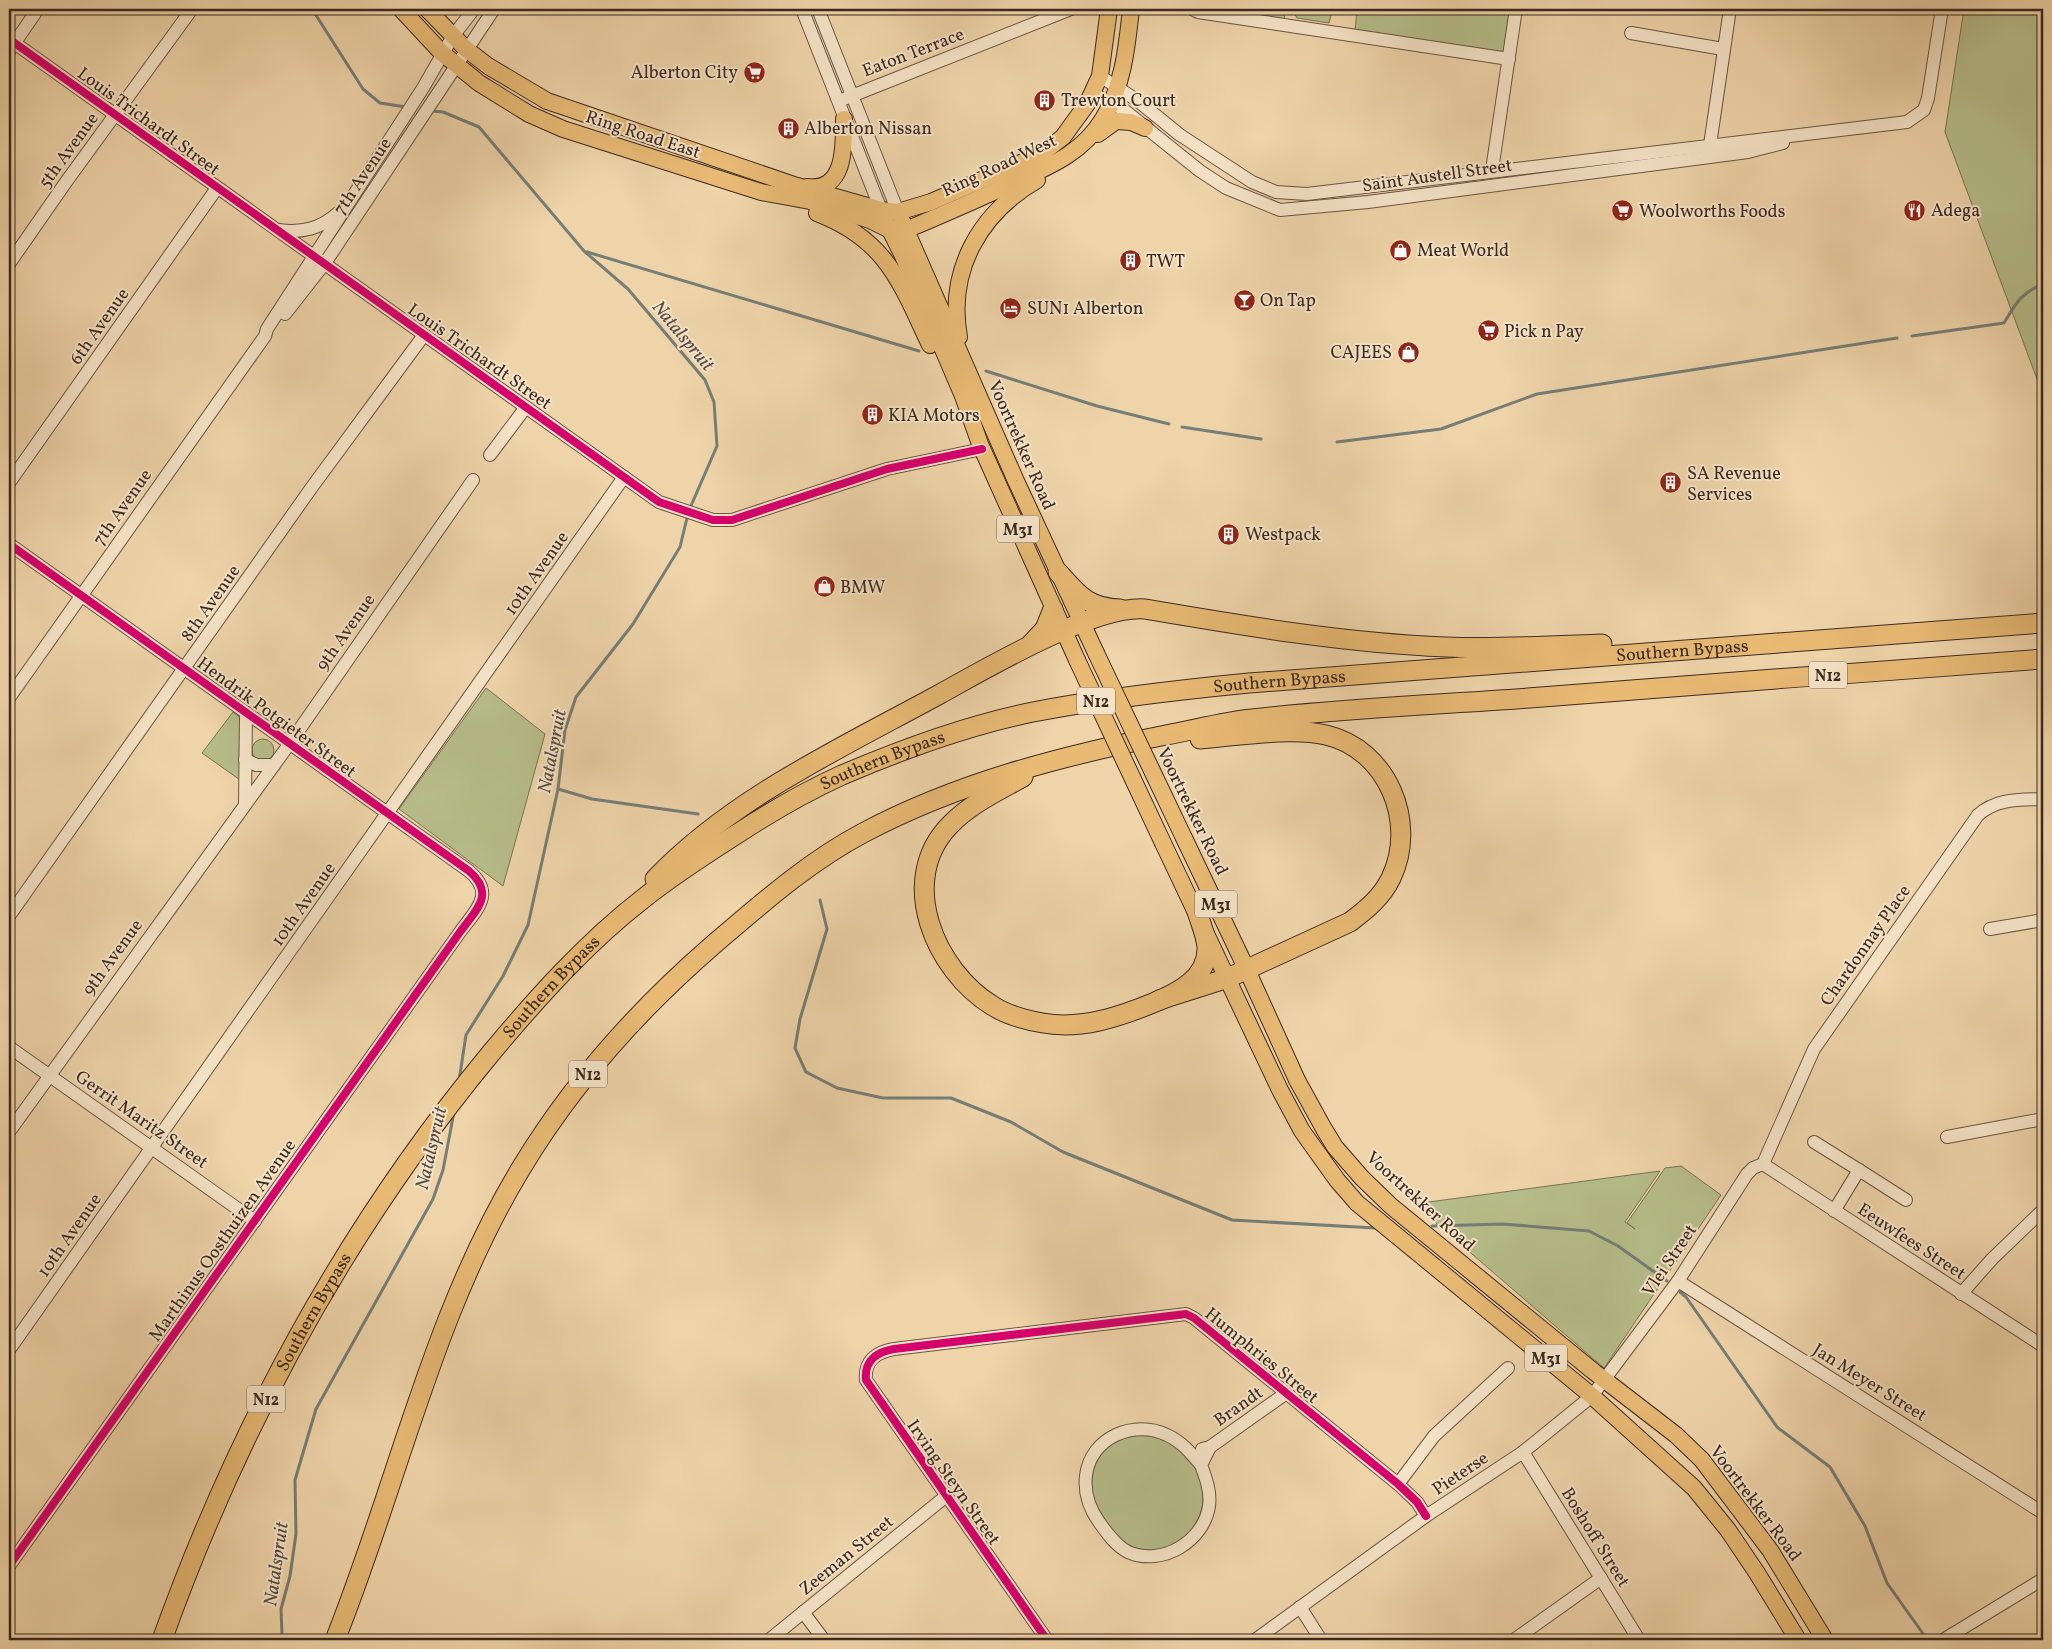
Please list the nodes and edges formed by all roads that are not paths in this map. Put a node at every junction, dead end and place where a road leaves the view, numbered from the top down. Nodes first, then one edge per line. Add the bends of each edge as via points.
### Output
1 (38, 9) edge
2 (192, 9) edge
3 (401, 9) edge
4 (427, 9) edge
5 (474, 9) edge
6 (494, 9) edge
7 (802, 9) edge
8 (818, 9) edge
9 (1071, 9) edge
10 (1109, 9) edge
11 (1131, 9) edge
12 (1192, 9) edge
13 (1516, 9) edge
14 (1730, 9) edge
15 (1942, 9) edge
16 (1631, 34) dead end
17 (453, 36) junction
18 (11, 44) edge
19 (466, 49) junction
20 (1723, 49) junction
21 (442, 53) junction
22 (1509, 59) junction
23 (456, 66) junction
24 (1100, 76) junction
25 (1117, 87) junction
26 (1092, 93) junction
27 (851, 94) junction
28 (839, 101) junction
29 (1111, 104) junction
30 (115, 115) junction
31 (844, 119) junction
32 (1145, 128) junction
33 (1819, 134) junction
34 (1710, 145) junction
35 (1081, 146) junction
36 (1056, 164) junction
37 (1492, 170) junction
38 (797, 186) junction
39 (217, 188) junction
40 (761, 192) junction
41 (346, 206) junction
42 (881, 210) junction
43 (898, 212) junction
44 (276, 230) junction
45 (898, 230) junction
46 (320, 260) junction
47 (9, 264) edge
48 (424, 336) junction
49 (959, 350) junction
50 (526, 407) junction
51 (981, 447) junction
52 (490, 455) dead end
53 (624, 477) junction
54 (473, 480) dead end
55 (9, 484) edge
56 (9, 544) edge
57 (1058, 572) junction
58 (82, 596) junction
59 (1053, 609) junction
60 (1122, 609) junction
61 (1082, 624) junction
62 (2043, 624) edge
63 (1063, 632) junction
64 (1763, 643) junction
65 (1025, 650) junction
66 (2043, 659) edge
67 (184, 669) junction
68 (9, 698) edge
69 (246, 713) junction
70 (290, 743) junction
71 (1104, 748) junction
72 (246, 759) junction
73 (1045, 764) junction
74 (274, 765) junction
75 (2043, 799) edge
76 (245, 804) junction
77 (387, 815) junction
78 (1197, 910) junction
79 (9, 916) edge
80 (2043, 920) edge
81 (608, 928) junction
82 (1990, 929) dead end
83 (460, 932) joint
84 (1247, 970) junction
85 (1228, 978) junction
86 (1160, 1000) junction
87 (9, 1047) edge
88 (49, 1075) junction
89 (2043, 1119) edge
90 (9, 1132) edge
91 (1947, 1137) dead end
92 (1814, 1142) dead end
93 (152, 1148) junction
94 (1763, 1164) junction
95 (1859, 1170) junction
96 (1906, 1200) dead end
97 (2043, 1210) edge
98 (1834, 1211) junction
99 (255, 1221) junction
100 (1678, 1281) junction
101 (1960, 1294) junction
102 (2043, 1346) edge
103 (9, 1350) edge
104 (894, 1350) joint
105 (1508, 1368) dead end
106 (1605, 1380) junction
107 (1286, 1394) junction
108 (1592, 1396) junction
109 (1210, 1447) junction
110 (1190, 1452) junction
111 (1523, 1452) junction
112 (1201, 1465) junction
113 (1398, 1484) junction
114 (945, 1497) junction
115 (2043, 1513) edge
116 (1426, 1516) junction
117 (10, 1561) edge
118 (1601, 1578) junction
119 (2043, 1579) edge
120 (1300, 1607) junction
121 (803, 1612) junction
122 (162, 1640) edge
123 (335, 1640) edge
124 (768, 1640) edge
125 (824, 1640) edge
126 (1047, 1640) edge
127 (1254, 1640) edge
128 (1321, 1640) edge
129 (1514, 1640) edge
130 (1639, 1640) edge
131 (1798, 1640) edge
132 (1825, 1640) edge
133 (1943, 1640) edge

1 - 18 street
2 - 30 street, 5th Avenue
3 - 21 main road, Ring Road East
4 - 17 main road, Ring Road East
5 - 17 street, 7th Avenue
6 - 19 street, 7th Avenue
7 - 28 street, Voortrekker Road / M31
8 - 27 street, Voortrekker Road / M31
9 - 27 street, Eaton Terrace
10 - 24 main road, Ring Road West
11 - 25 main road, Ring Road West via 1126,55
12 - 22 street
13 - 22 street
14 - 20 street
15 - 33 street, Saint Austell Street via 1924,110 1899,124
16 - 20 street
17 - 19 main road, Ring Road East
17 - 21 street, 7th Avenue
18 - 30 street, Louis Trichardt Street
19 - 23 street, 7th Avenue
19 - 38 main road, Ring Road East via 547,101
20 - 34 street
21 - 23 main road, Ring Road East
21 - 41 street, 7th Avenue via 423,88
22 - 37 street
23 - 40 main road, Ring Road East via 500,98 563,129
23 - 46 street, 7th Avenue via 415,130
24 - 25 street, Saint Austell Street
24 - 26 main road, Ring Road West
25 - 29 main road, Ring Road West
25 - 37 street, Saint Austell Street via 1238,174 1276,192 1346,191
26 - 29 street, Saint Austell Street
26 - 43 main road, Ring Road West via 1063,136 1045,151 931,202
27 - 28 street, Eaton Terrace
27 - 43 street, Voortrekker Road / M31
28 - 31 street, Voortrekker Road / M31
29 - 32 street, Saint Austell Street via 1124,110
29 - 35 main road, Ring Road West via 1104,119
30 - 39 street, Louis Trichardt Street
30 - 47 street, 5th Avenue
31 - 38 main road via 843,159 832,180 813,188
31 - 42 street, Voortrekker Road / M31
32 - 33 street, Saint Austell Street via 1226,188 1280,210 1368,202 1748,152
32 - 35 main road via 1131,122 1116,121
33 - 34 street, Saint Austell Street
34 - 37 street, Saint Austell Street
35 - 36 main road, Ring Road West
36 - 45 main road, Ring Road West
36 - 49 main road via 997,208 977,235 960,276 956,314
38 - 42 main road, Ring Road East
39 - 44 street, Louis Trichardt Street
39 - 55 street, 6th Avenue
40 - 45 main road, Ring Road East via 810,201
40 - 51 main road via 845,225 874,246 894,272
41 - 44 street via 315,228 297,232
41 - 46 street, 7th Avenue
42 - 43 main road, Ring Road East
42 - 45 main road, Voortrekker Road / M31
43 - 45 main road, Voortrekker Road / M31
44 - 46 street, Louis Trichardt Street
45 - 49 main road, Voortrekker Road / M31
45 - 51 main road, Voortrekker Road / M31
46 - 48 street, Louis Trichardt Street
46 - 58 street, 7th Avenue
48 - 50 street, Louis Trichardt Street
48 - 67 street, 8th Avenue via 312,487
49 - 57 main road, Voortrekker Road / M31
50 - 52 street
50 - 53 street, Louis Trichardt Street
51 - 53 street, Louis Trichardt Street via 839,483 739,518 713,520 664,504
51 - 59 main road, Voortrekker Road / M31
53 - 77 street, 10th Avenue
54 - 70 street, 9th Avenue
56 - 58 street, Hendrik Potgieter Street
57 - 60 highway via 1086,601 1097,607
57 - 61 main road, Voortrekker Road / M31
58 - 67 street, Hendrik Potgieter Street
58 - 68 street, 7th Avenue
59 - 63 main road, Voortrekker Road / M31
59 - 65 highway via 1042,634
60 - 61 highway
60 - 64 highway via 1145,609 1292,634 1448,647
61 - 63 highway
61 - 84 main road, Voortrekker Road / M31, bridge
62 - 64 highway, Southern Bypass / N12
63 - 65 highway
63 - 78 main road, Voortrekker Road / M31, bridge
64 - 81 highway, Southern Bypass / N12 via 1178,690 1029,713 895,753 837,777 765,816 697,859
65 - 81 highway via 807,766 746,806 677,855
66 - 71 highway, Southern Bypass / N12 via 1249,719
67 - 69 street, Hendrik Potgieter Street
67 - 79 street, 8th Avenue
69 - 70 street, Hendrik Potgieter Street
69 - 72 street
70 - 74 street, 9th Avenue
70 - 77 street, Hendrik Potgieter Street
71 - 73 highway, Southern Bypass / N12
71 - 84 highway via 1267,734 1324,735 1358,748 1374,762 1386,780 1395,801 1401,840 1391,877 1382,892 1350,922
72 - 74 street via 256,765
72 - 76 street
73 - 86 highway via 968,810 949,825 937,843 928,862 924,883 924,904 936,941 963,982 975,993 994,1007 1019,1017 1044,1023 1082,1024
73 - 123 highway, Southern Bypass / N12 via 970,785 920,805 858,836 802,871 669,983 587,1074 521,1168 490,1221 463,1280 436,1344 357,1585
74 - 76 street, 9th Avenue
75 - 94 street, Chardonnay Place via 2002,801 1978,815 1814,1048
76 - 88 street, 9th Avenue
77 - 83 street, Hendrik Potgieter Street via 469,871 482,884 482,899
77 - 93 street, 10th Avenue
78 - 85 main road, Voortrekker Road / M31
78 - 86 highway via 1207,946 1200,973 1184,987
80 - 82 street
81 - 122 highway, Southern Bypass / N12 via 521,1017 448,1106 400,1173 317,1303 276,1378 214,1510
83 - 99 street, Marthinus Oosthuizen Avenue
84 - 85 highway
84 - 106 main road, Voortrekker Road / M31 via 1297,1080 1335,1147 1356,1172 1446,1253
85 - 86 highway
85 - 108 main road, Voortrekker Road / M31 via 1302,1131 1342,1186 1357,1203
87 - 88 street, Gerrit Maritz Street
88 - 90 street, 9th Avenue
88 - 93 street, Gerrit Maritz Street
89 - 91 street
92 - 95 street
93 - 99 street, Gerrit Maritz Street
93 - 103 street, 10th Avenue
94 - 98 street, Eeuwfees Street
94 - 100 street, Vlei Street via 1747,1174
95 - 96 street
95 - 98 street
97 - 101 street
98 - 101 street, Eeuwfees Street
99 - 117 street, Marthinus Oosthuizen Avenue
100 - 106 street, Vlei Street
100 - 115 street, Jan Meyer Street
101 - 102 street, Eeuwfees Street
104 - 107 street, Humphries Street via 1181,1313 1194,1318
104 - 114 street, Irving Steyn Street via 871,1359 865,1373 866,1380
105 - 113 street via 1434,1436
106 - 108 street, Pieterse
106 - 132 main road, Voortrekker Road / M31 via 1702,1460 1770,1550
107 - 109 street, Brandt
107 - 113 street, Humphries Street
108 - 111 street, Pieterse
108 - 131 main road, Voortrekker Road / M31 via 1694,1488 1728,1530
109 - 110 street, Brandt
109 - 112 street, Brandt
110 - 112 street
110 - 112 street via 1167,1434 1150,1429 1116,1433 1099,1447 1086,1473 1085,1488 1090,1508 1103,1528 1128,1552 1143,1556 1158,1556 1185,1544 1205,1521 1209,1504 1207,1480
111 - 116 street, Pieterse
111 - 118 street, Boshoff Street
113 - 116 street, Humphries Street
114 - 121 street, Zeeman Street
114 - 126 street, Irving Steyn Street
116 - 120 street, Pieterse
118 - 129 street
118 - 130 street, Boshoff Street
119 - 133 street
120 - 127 street, Pieterse
120 - 128 street
121 - 124 street, Zeeman Street
121 - 125 street

